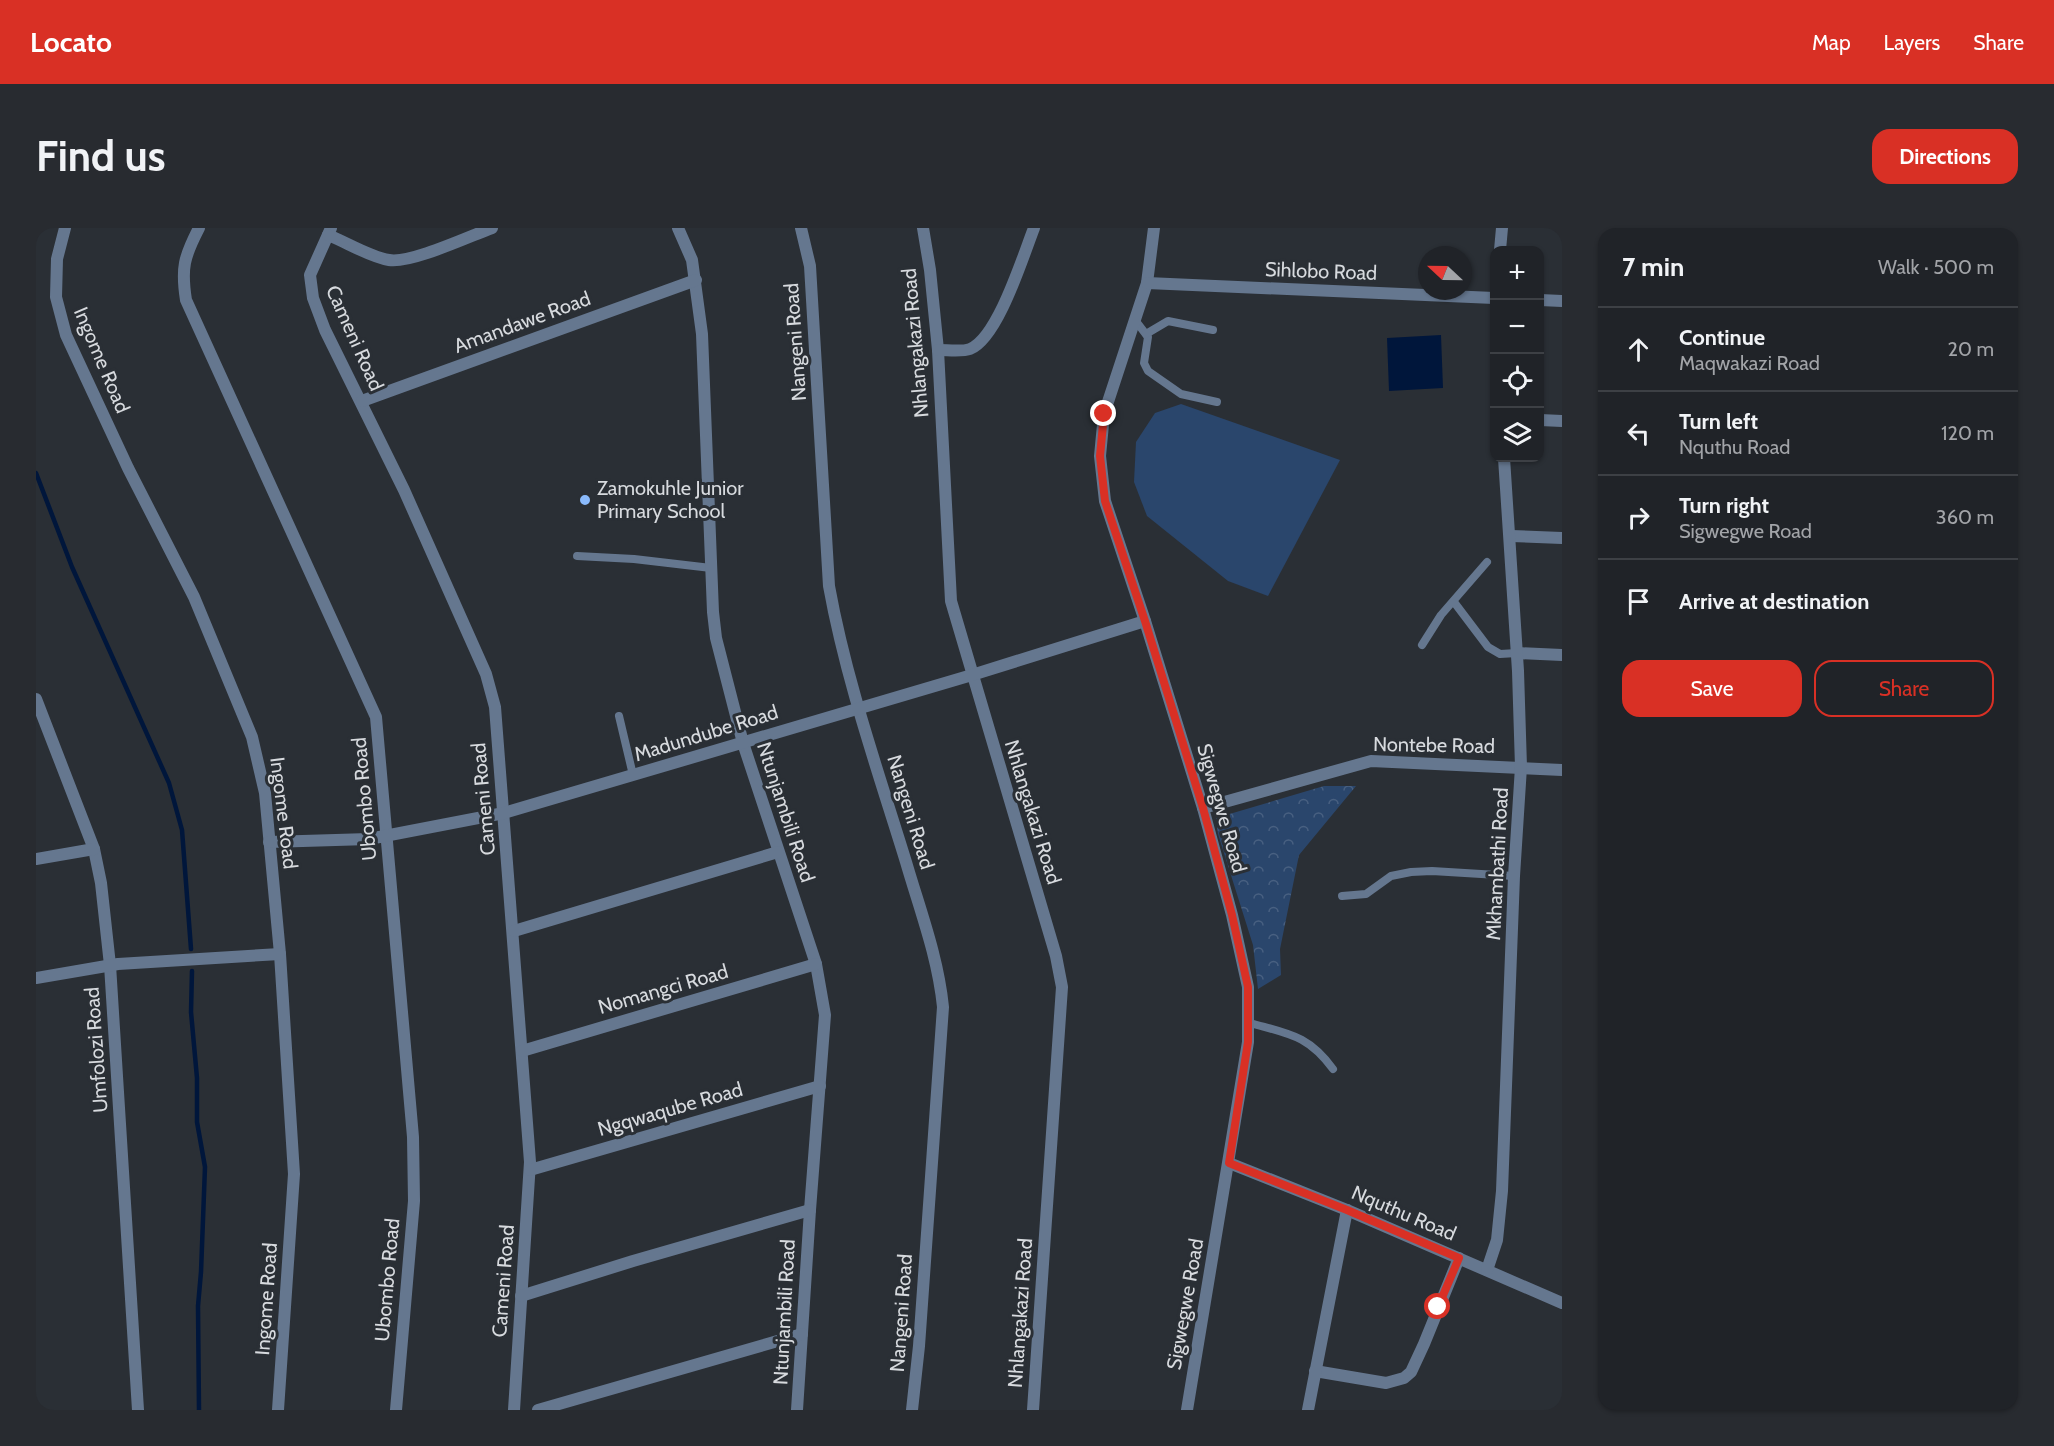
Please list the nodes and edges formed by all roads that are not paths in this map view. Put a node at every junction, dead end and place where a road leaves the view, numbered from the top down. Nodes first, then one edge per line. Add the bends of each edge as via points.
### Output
1 (65, 228) edge
2 (199, 228) edge
3 (492, 228) edge
4 (678, 228) edge
5 (801, 228) edge
6 (923, 228) edge
7 (1034, 228) edge
8 (1154, 228) edge
9 (1502, 228) edge
10 (329, 231) edge
11 (1500, 246) edge
12 (696, 280) junction
13 (1147, 283) junction
14 (1490, 298) edge
15 (1544, 300) edge
16 (1562, 301) edge
17 (1135, 320) junction
18 (1213, 330) dead end
19 (1146, 334) junction
20 (938, 350) junction
21 (362, 401) junction
22 (1217, 402) dead end
23 (1544, 420) edge
24 (1562, 421) edge
25 (1504, 462) edge
26 (1511, 536) junction
27 (1562, 538) edge
28 (577, 555) dead end
29 (1487, 562) dead end
30 (711, 568) junction
31 (1454, 602) junction
32 (1145, 621) junction
33 (1422, 645) dead end
34 (1517, 653) junction
35 (1562, 655) edge
36 (972, 675) junction
37 (36, 699) edge
38 (858, 707) junction
39 (619, 716) dead end
40 (743, 743) junction
41 (1521, 767) junction
42 (1562, 770) edge
43 (633, 775) junction
44 (1203, 808) junction
45 (504, 813) junction
46 (387, 836) junction
47 (269, 842) junction
48 (94, 849) junction
49 (778, 852) junction
50 (36, 859) edge
51 (1514, 876) junction
52 (1342, 896) dead end
53 (513, 931) junction
54 (280, 954) junction
55 (816, 964) junction
56 (110, 966) junction
57 (36, 978) edge
58 (1250, 1023) junction
59 (522, 1051) junction
60 (1333, 1070) dead end
61 (820, 1086) junction
62 (1229, 1163) junction
63 (530, 1170) junction
64 (810, 1210) junction
65 (1347, 1210) junction
66 (1459, 1258) junction
67 (1487, 1270) junction
68 (521, 1296) junction
69 (1562, 1303) edge
70 (802, 1334) junction
71 (1315, 1371) junction
72 (138, 1410) edge
73 (278, 1410) edge
74 (396, 1410) edge
75 (514, 1410) edge
76 (538, 1410) edge
77 (797, 1410) edge
78 (912, 1410) edge
79 (1033, 1410) edge
80 (1187, 1410) edge
81 (1308, 1410) edge

1 - 47 street, Ingome Road via 57,259 56,297 66,335 194,597 252,737 265,794
2 - 46 street, Ubombo Road via 184,262 186,300 373,706
3 - 10 street via 398,260 381,257
4 - 12 street, Ntunjambili Road
5 - 38 street, Nangeni Road via 810,266 829,586
6 - 20 street, Nhlangakazi Road
7 - 20 street via 995,324 983,341 969,350
8 - 13 street, Sigwegwe Road
9 - 11 street
10 - 21 street, Cameni Road via 310,275 310,286 325,330
12 - 21 street, Amandawe Road
12 - 30 street, Ntunjambili Road via 702,334
13 - 14 street, Sihlobo Road
13 - 17 street, Sigwegwe Road
15 - 16 street
17 - 19 lane
17 - 32 street, Sigwegwe Road via 1104,414 1100,456 1105,501
18 - 19 lane via 1168,321
19 - 22 lane via 1144,363 1148,371 1181,394
20 - 36 street, Nhlangakazi Road via 951,601
21 - 45 street, Cameni Road via 490,688
23 - 24 street
25 - 26 street, Mkhambathi Road
26 - 27 street
26 - 34 street, Mkhambathi Road
28 - 30 lane
29 - 31 lane
30 - 40 street, Ntunjambili Road via 716,638
31 - 33 lane
31 - 34 lane via 1488,647 1500,654
32 - 36 street, Madundube Road
32 - 44 street, Sigwegwe Road
34 - 35 street
34 - 41 street, Mkhambathi Road
36 - 38 street, Madundube Road
36 - 79 street, Nhlangakazi Road via 1062,987
37 - 48 street, Umfolozi Road
38 - 40 street, Madundube Road
38 - 78 street, Nangeni Road via 936,961 943,1007
39 - 43 lane
40 - 43 street, Madundube Road
40 - 49 street, Ntunjambili Road
41 - 42 street, Nontebe Road
41 - 44 street, Nontebe Road via 1371,761
41 - 51 street, Mkhambathi Road
43 - 45 street, Madundube Road
44 - 58 street, Sigwegwe Road via 1240,948
45 - 46 street, Madundube Road
45 - 53 street, Cameni Road
46 - 47 street, Madundube Road
46 - 74 street, Ubombo Road via 413,1137 414,1201
47 - 54 street, Ingome Road
48 - 50 street
48 - 56 street, Umfolozi Road
49 - 53 street
49 - 55 street, Ntunjambili Road
51 - 52 lane via 1411,873 1391,876 1366,894
51 - 67 street, Mkhambathi Road via 1502,1191 1497,1240
53 - 59 street, Cameni Road
54 - 56 street
54 - 73 street, Ingome Road via 294,1174
55 - 59 street, Nomangci Road
55 - 61 street, Ntunjambili Road via 825,1015
56 - 57 street
56 - 72 street, Umfolozi Road
58 - 60 lane via 1312,1045
58 - 62 street, Sigwegwe Road
59 - 63 street, Cameni Road
61 - 63 street, Ngqwaqube Road
61 - 64 street, Ntunjambili Road
62 - 65 street, Nquthu Road
62 - 80 street, Sigwegwe Road
63 - 68 street, Cameni Road
64 - 68 street
64 - 70 street, Ntunjambili Road
65 - 66 street, Nquthu Road
65 - 71 street
66 - 67 street, Nquthu Road
66 - 71 street via 1420,1353 1404,1378 1386,1383
67 - 69 street, Nquthu Road
68 - 75 street, Cameni Road
70 - 76 street
70 - 77 street, Ntunjambili Road
71 - 81 street

